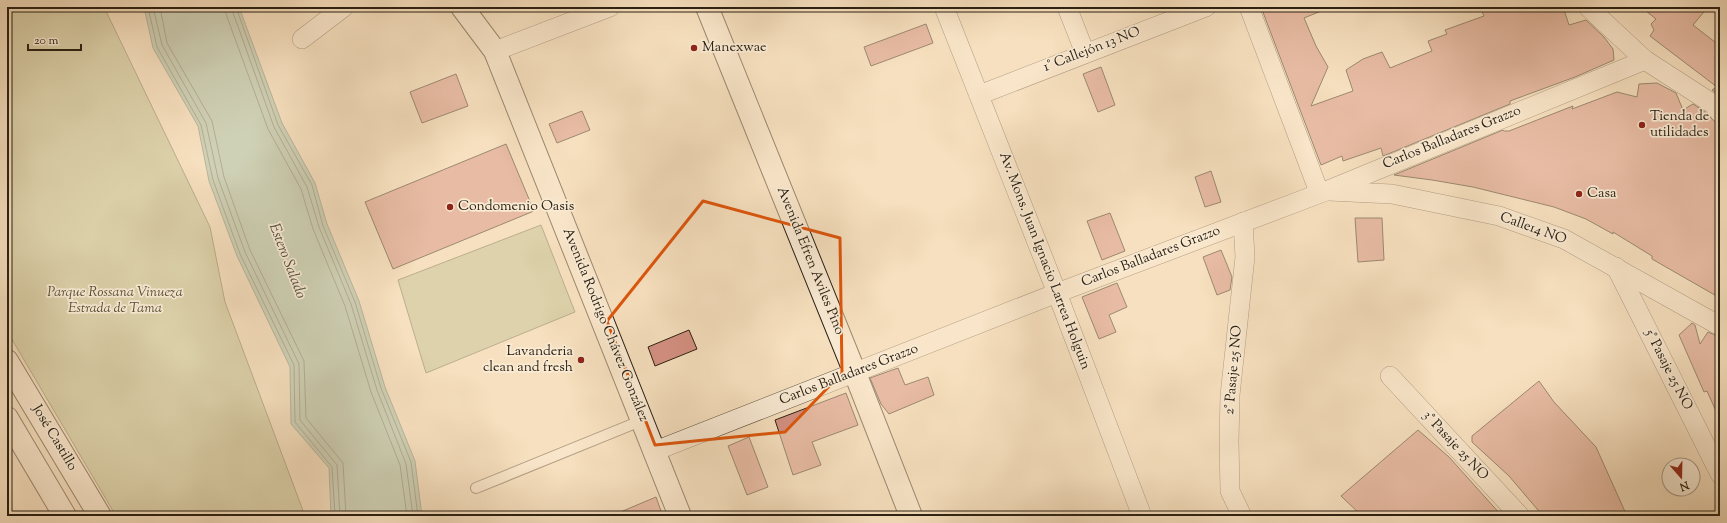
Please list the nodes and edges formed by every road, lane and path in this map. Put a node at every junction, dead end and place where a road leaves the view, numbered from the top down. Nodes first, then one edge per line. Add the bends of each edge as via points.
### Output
1 (344, 7) edge
2 (462, 7) edge
3 (610, 7) edge
4 (707, 7) edge
5 (944, 7) edge
6 (1067, 7) edge
7 (1206, 7) edge
8 (1249, 7) edge
9 (1588, 7) edge
10 (1186, 10) edge
11 (302, 39) dead end
12 (495, 51) junction
13 (1085, 53) junction
14 (1645, 60) junction
15 (979, 94) junction
16 (1720, 113) edge
17 (1323, 191) junction
18 (1243, 222) junction
19 (1616, 267) junction
20 (1057, 293) junction
21 (1720, 326) edge
22 (7, 361) edge
23 (855, 373) junction
24 (1390, 376) dead end
25 (643, 420) junction
26 (10, 430) edge
27 (655, 451) junction
28 (1720, 474) edge
29 (476, 488) dead end
30 (64, 516) edge
31 (100, 516) edge
32 (680, 516) edge
33 (910, 516) edge
34 (1142, 516) edge
35 (1242, 516) edge
36 (1520, 516) edge

1 - 11 street
2 - 12 street, Avenida Rodrigo Chávez González
3 - 12 street
4 - 23 street, Avenida Efren Aviles Pino
5 - 15 street, Av. Mons. Juan Ignacio Larrea Holguin
6 - 13 street
7 - 10 street, 1° Callejón 13 NO
8 - 17 street
9 - 14 street
10 - 13 street, 1° Callejón 13 NO
12 - 25 street, Avenida Rodrigo Chávez González
13 - 15 street, 1° Callejón 13 NO
14 - 16 street via 1713,104
14 - 17 street, Carlos Balladares Grazzo
15 - 20 street, Av. Mons. Juan Ignacio Larrea Holguin
17 - 18 street, Carlos Balladares Grazzo
17 - 19 street, Calle14 NO via 1392,194 1499,216 1564,239
18 - 20 street, Carlos Balladares Grazzo
18 - 35 street, 2° Pasaje 25 NO via 1245,257 1230,395 1229,442 1230,491
19 - 21 street, Calle14 NO
19 - 28 street, 5° Pasaje 25 NO
20 - 23 street, Carlos Balladares Grazzo
20 - 34 street, Av. Mons. Juan Ignacio Larrea Holguin
22 - 31 street, José Castillo
23 - 27 street, Carlos Balladares Grazzo
23 - 33 street, Avenida Efren Aviles Pino
24 - 36 street, 3° Pasaje 25 NO
25 - 27 street, Avenida Rodrigo Chávez González
25 - 29 lane
26 - 30 street
27 - 32 street, Avenida Rodrigo Chávez González

